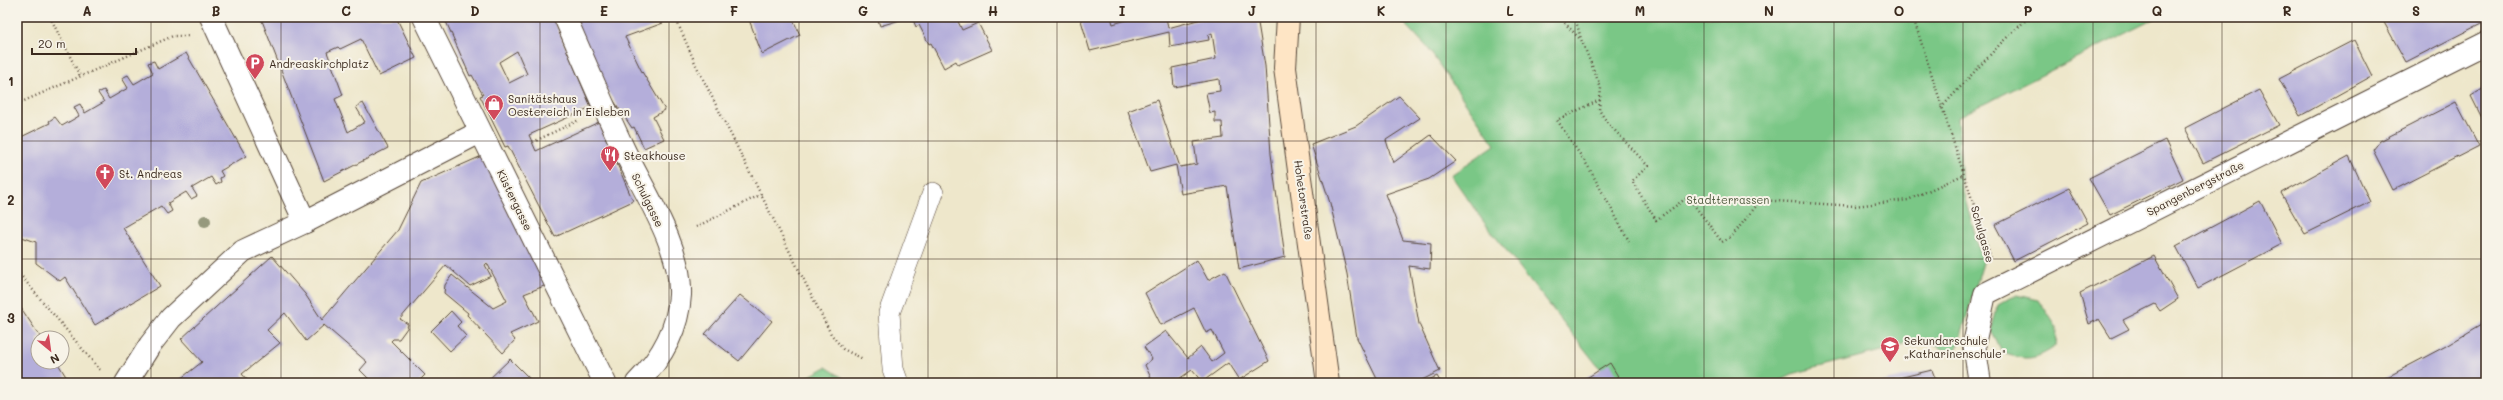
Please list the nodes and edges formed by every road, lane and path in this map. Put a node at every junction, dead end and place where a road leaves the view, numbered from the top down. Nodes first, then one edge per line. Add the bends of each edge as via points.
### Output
1 (50, 17) edge
2 (424, 17) edge
3 (565, 17) edge
4 (675, 17) edge
5 (1288, 17) edge
6 (1559, 17) edge
7 (1575, 17) edge
8 (1913, 17) edge
9 (2029, 17) edge
10 (216, 27) edge
11 (1580, 39) junction
12 (2486, 43) edge
13 (80, 76) junction
14 (1600, 100) junction
15 (17, 104) edge
16 (604, 108) junction
17 (1942, 108) junction
18 (480, 132) junction
19 (532, 142) dead end
20 (1965, 174) junction
21 (933, 193) dead end
22 (762, 194) junction
23 (305, 222) junction
24 (1629, 240) dead end
25 (668, 241) junction
26 (17, 271) edge
27 (1985, 294) junction
28 (101, 371) dead end
29 (896, 376) edge
30 (126, 383) edge
31 (605, 383) edge
32 (637, 383) edge
33 (1328, 383) edge
34 (1980, 383) edge

1 - 13 path
2 - 18 street, Küstergasse
3 - 16 street, Schulgasse
4 - 22 path via 696,65
5 - 33 main road, Hohetorstraße via 1285,68
6 - 11 path
7 - 11 path
8 - 17 path, Schulgasse
9 - 17 path via 2002,42
10 - 13 path via 173,36
10 - 23 street
11 - 14 path via 1601,88
12 - 27 street, Spangenbergstraße
13 - 15 path
14 - 20 path via 1599,110 1607,122 1648,166 1632,181 1656,220 1688,197 1722,242 1732,236 1761,200 1854,206 1908,200
14 - 24 path via 1557,120 1589,168
16 - 19 path
16 - 25 street, Schulgasse
17 - 20 path, Schulgasse
18 - 23 street
18 - 31 street, Küstergasse
20 - 27 path, Schulgasse via 1993,264
21 - 29 lane via 889,313
22 - 25 path
22 - 29 path via 835,341 852,356
23 - 30 street via 253,245 233,259 171,318
25 - 32 street, Schulgasse via 677,269 680,294 678,310 669,340 658,359
26 - 28 path
27 - 34 street via 1974,344

